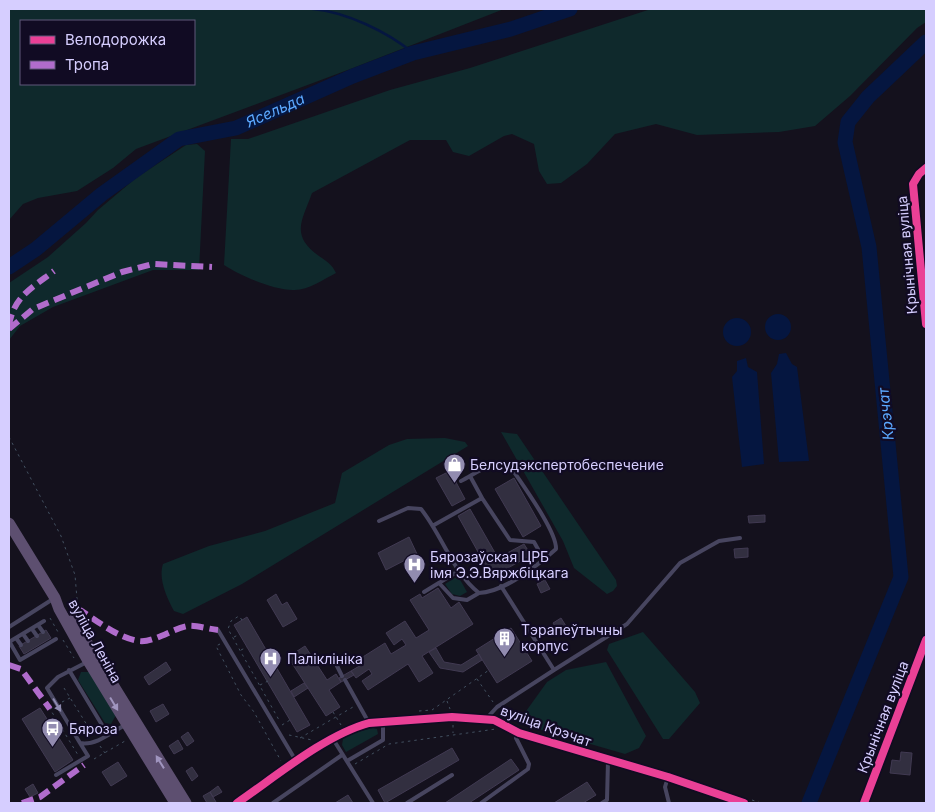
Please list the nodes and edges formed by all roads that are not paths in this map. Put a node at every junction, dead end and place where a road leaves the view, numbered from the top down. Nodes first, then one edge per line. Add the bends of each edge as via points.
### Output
1 (926, 168) edge
2 (926, 324) edge
3 (470, 476) junction
4 (461, 481) dead end
5 (482, 498) junction
6 (379, 521) dead end
7 (9, 523) edge
8 (434, 525) junction
9 (740, 538) dead end
10 (544, 560) junction
11 (460, 570) junction
12 (439, 583) junction
13 (501, 586) junction
14 (424, 592) dead end
15 (479, 593) junction
16 (55, 598) junction
17 (44, 621) dead end
18 (38, 625) junction
19 (9, 627) edge
20 (32, 629) junction
21 (218, 630) dead end
22 (43, 632) dead end
23 (23, 634) junction
24 (37, 636) dead end
25 (16, 638) junction
26 (56, 639) dead end
27 (926, 640) edge
28 (9, 641) edge
29 (28, 641) dead end
30 (21, 645) dead end
31 (924, 651) edge
32 (334, 660) dead end
33 (88, 661) junction
34 (69, 670) junction
35 (554, 670) junction
36 (486, 719) junction
37 (369, 723) junction
38 (383, 723) junction
39 (127, 724) junction
40 (519, 732) junction
41 (108, 735) junction
42 (333, 739) junction
43 (80, 743) junction
44 (342, 755) junction
45 (296, 761) junction
46 (346, 761) junction
47 (608, 761) junction
48 (56, 775) dead end
49 (452, 775) dead end
50 (668, 777) junction
51 (240, 802) edge
52 (487, 802) edge
53 (175, 803) edge
54 (186, 803) edge
55 (273, 803) edge
56 (373, 803) edge
57 (407, 803) edge
58 (481, 803) edge
59 (602, 803) edge
60 (669, 803) edge
61 (744, 803) edge
62 (864, 803) edge

1 - 2 street, Крынічная вуліца via 914,184
3 - 4 lane
3 - 5 lane
3 - 10 lane via 493,464 510,466 557,542 556,549
5 - 8 lane
5 - 10 lane via 510,540 534,542
6 - 8 lane via 408,508 421,509
7 - 16 main road, вуліца Леніна
8 - 11 lane
9 - 35 lane via 719,541 680,563 627,624
10 - 13 lane
11 - 12 lane
11 - 15 lane via 468,584
12 - 14 lane
12 - 15 lane via 453,598 467,600
13 - 15 lane
13 - 35 lane
16 - 19 lane
16 - 33 main road, вуліца Леніна via 64,607
17 - 18 lane
18 - 20 lane
18 - 22 lane
20 - 23 lane
20 - 24 lane
21 - 45 lane
23 - 25 lane
23 - 29 lane
25 - 28 lane
25 - 30 lane
26 - 28 lane via 20,660
27 - 31 street, Крынічная вуліца
31 - 62 street, Крынічная вуліца
32 - 37 lane
33 - 34 lane
33 - 39 main road, вуліца Леніна
34 - 41 lane
34 -> 43 lane via 47,688
35 - 36 lane
36 - 38 street, вуліца Крэчат via 452,717
36 - 40 street, вуліца Крэчат
37 - 38 street, вуліца Крэчат
37 - 42 street, вуліца Крэчат via 353,727
38 - 46 lane via 383,740
39 - 41 lane
39 - 53 main road, вуліца Леніна
54 -> 39 main road, вуліца Леніна
40 - 47 street, вуліца Крэчат
40 - 52 lane via 516,738 529,764 528,769
41 - 43 lane via 88,744
42 - 44 lane
42 - 45 street, вуліца Крэчат
43 - 48 lane via 88,756
44 - 46 lane
44 - 55 lane
45 - 51 street, вуліца Крэчат
46 - 56 lane
47 - 50 street, вуліца Крэчат
47 - 59 lane via 607,800
49 - 57 lane
50 - 60 lane via 665,787
50 - 61 street, вуліца Крэчат
52 - 58 lane

